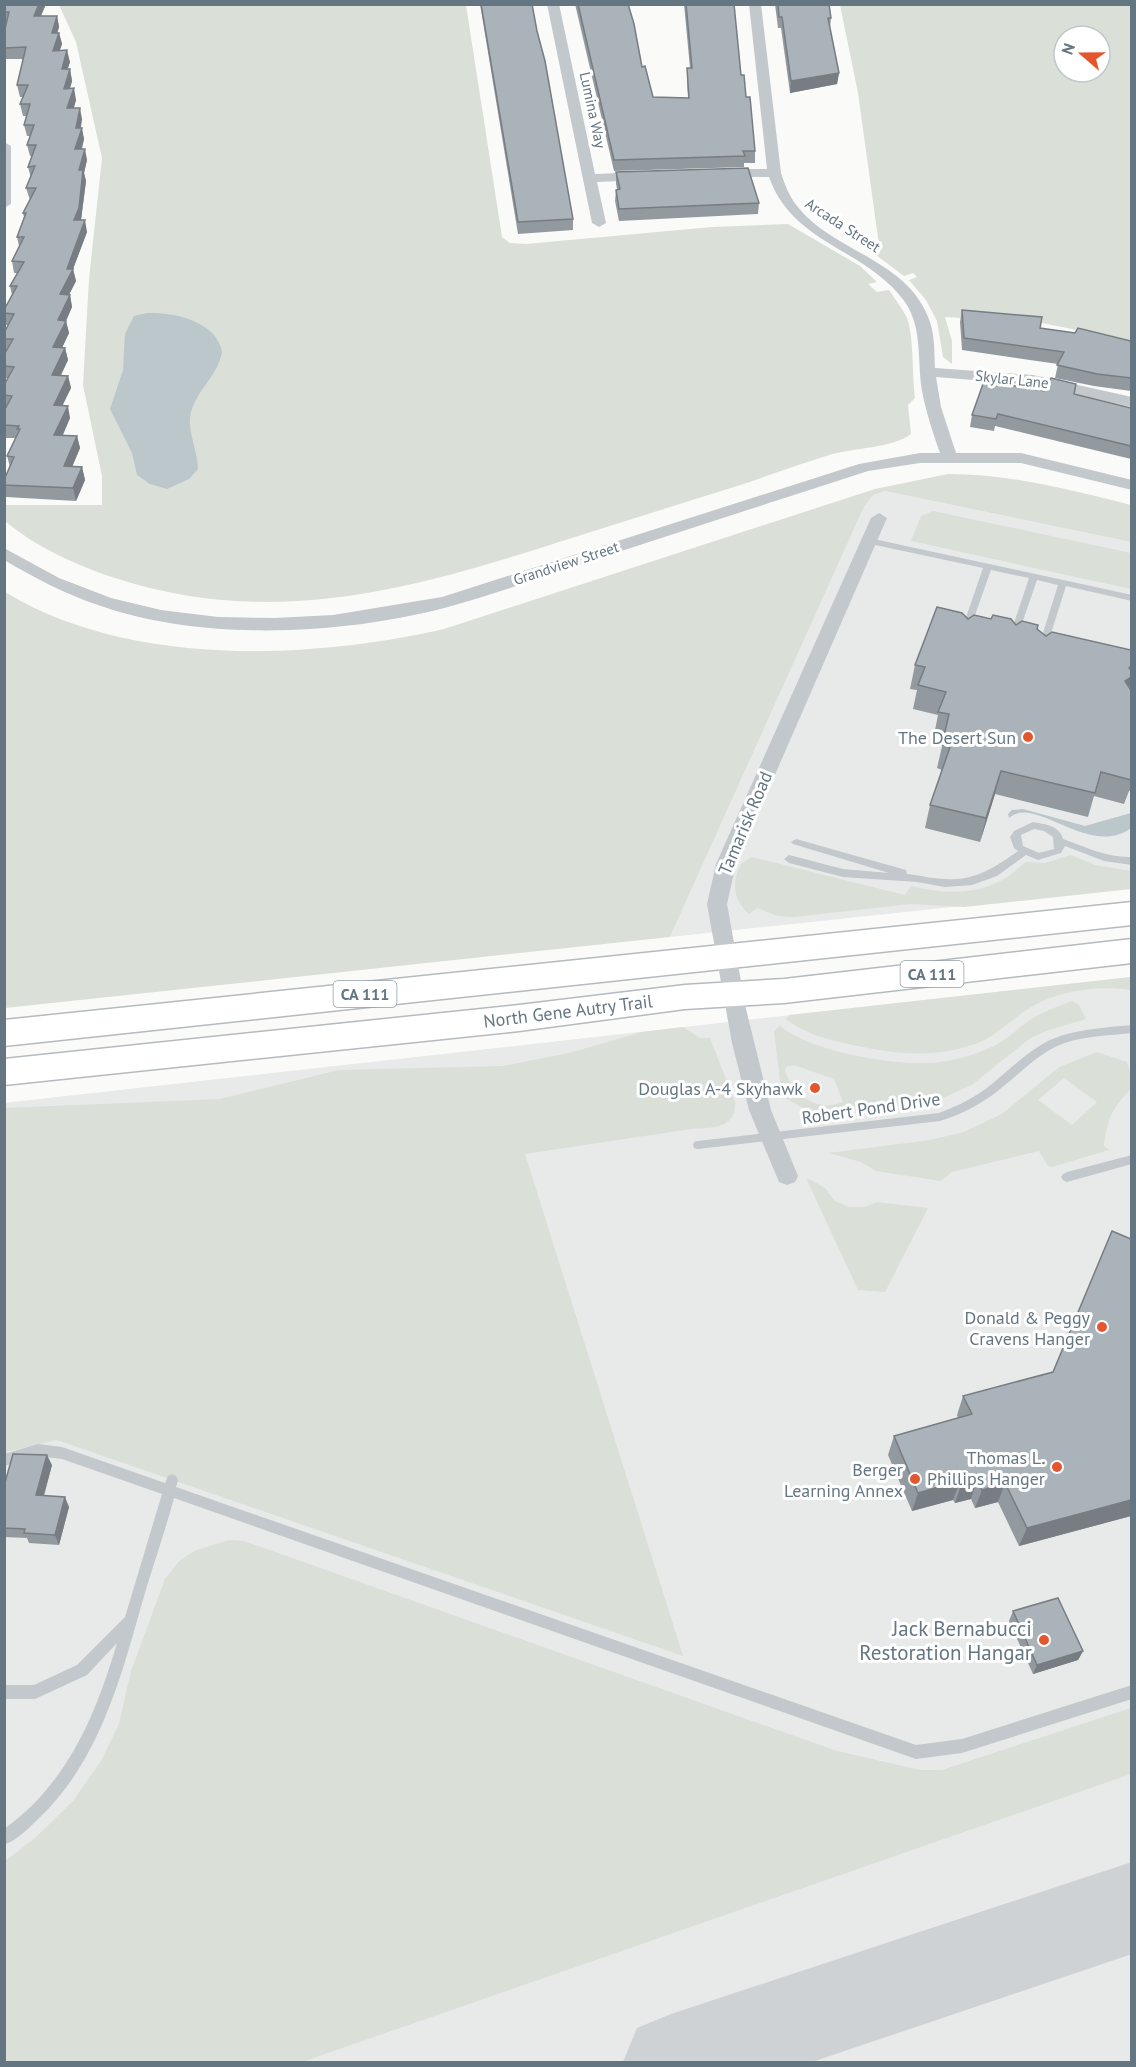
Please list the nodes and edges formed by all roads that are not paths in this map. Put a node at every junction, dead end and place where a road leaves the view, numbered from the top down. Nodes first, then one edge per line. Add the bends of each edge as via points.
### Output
1 (553, 4) edge
2 (755, 4) edge
3 (4, 146) edge
4 (774, 173) junction
5 (710, 174) edge
6 (656, 176) edge
7 (591, 178) junction
8 (4, 204) edge
9 (599, 223) dead end
10 (927, 372) junction
11 (1131, 402) edge
12 (949, 456) junction
13 (1131, 485) edge
14 (879, 518) dead end
15 (869, 541) junction
16 (4, 553) edge
17 (988, 567) junction
18 (1034, 577) junction
19 (1063, 583) junction
20 (1131, 598) edge
21 (963, 638) edge
22 (1011, 644) edge
23 (1040, 655) edge
24 (1060, 841) junction
25 (796, 842) dead end
26 (1024, 852) junction
27 (789, 860) dead end
28 (1131, 861) edge
29 (917, 878) junction
30 (1131, 913) edge
31 (1131, 951) edge
32 (726, 957) junction
33 (732, 994) junction
34 (1131, 1029) edge
35 (4, 1033) edge
36 (4, 1072) edge
37 (768, 1138) junction
38 (699, 1145) dead end
39 (1131, 1160) edge
40 (787, 1176) dead end
41 (1067, 1177) dead end
42 (4, 1460) edge
43 (171, 1486) junction
44 (131, 1620) junction
45 (4, 1692) edge
46 (1131, 1692) edge
47 (4, 1838) edge

1 - 7 street, Lumina Way
2 - 4 street, Arcada Street
3 - 8 street
4 - 5 street
4 - 10 street, Arcada Street via 780,193 797,218 878,267 911,300 926,330
6 - 7 street
7 - 9 street, Lumina Way
10 - 11 street, Skylar Lane via 1033,380
10 - 12 street, Arcada Street
12 - 13 street, Grandview Street via 1021,458
12 - 16 street, Grandview Street via 866,467 445,602 383,616 310,624 234,624 158,615 86,597
14 - 15 street, Tamarisk Road
15 - 17 lane
15 - 32 street, Tamarisk Road via 721,878 717,904
17 - 18 lane
17 - 21 lane
18 - 19 lane
18 - 22 lane
19 - 20 lane
19 - 23 lane
24 - 26 lane via 1058,851 1046,857
24 - 26 lane via 1047,828 1026,826 1015,837
24 - 28 lane via 1101,857
25 - 29 lane
26 - 29 lane via 994,873 972,881 945,883
27 - 29 lane via 843,873
30 - 32 main road, North Gene Autry Trail / CA 111
31 - 33 main road, North Gene Autry Trail / CA 111
32 - 33 street, Tamarisk Road
32 - 35 main road, North Gene Autry Trail / CA 111
33 - 36 main road, North Gene Autry Trail / CA 111
33 - 37 street, Tamarisk Road via 745,1065
34 - 37 lane, Robert Pond Drive via 1085,1034 1044,1048 986,1097 940,1118
37 - 38 lane, Robert Pond Drive
37 - 40 street, Tamarisk Road
39 - 41 lane
42 - 43 lane via 50,1450
43 - 44 lane
43 - 46 lane via 916,1752 962,1746
44 - 45 lane via 82,1670 35,1692
44 - 47 lane via 104,1701 78,1758 50,1795

